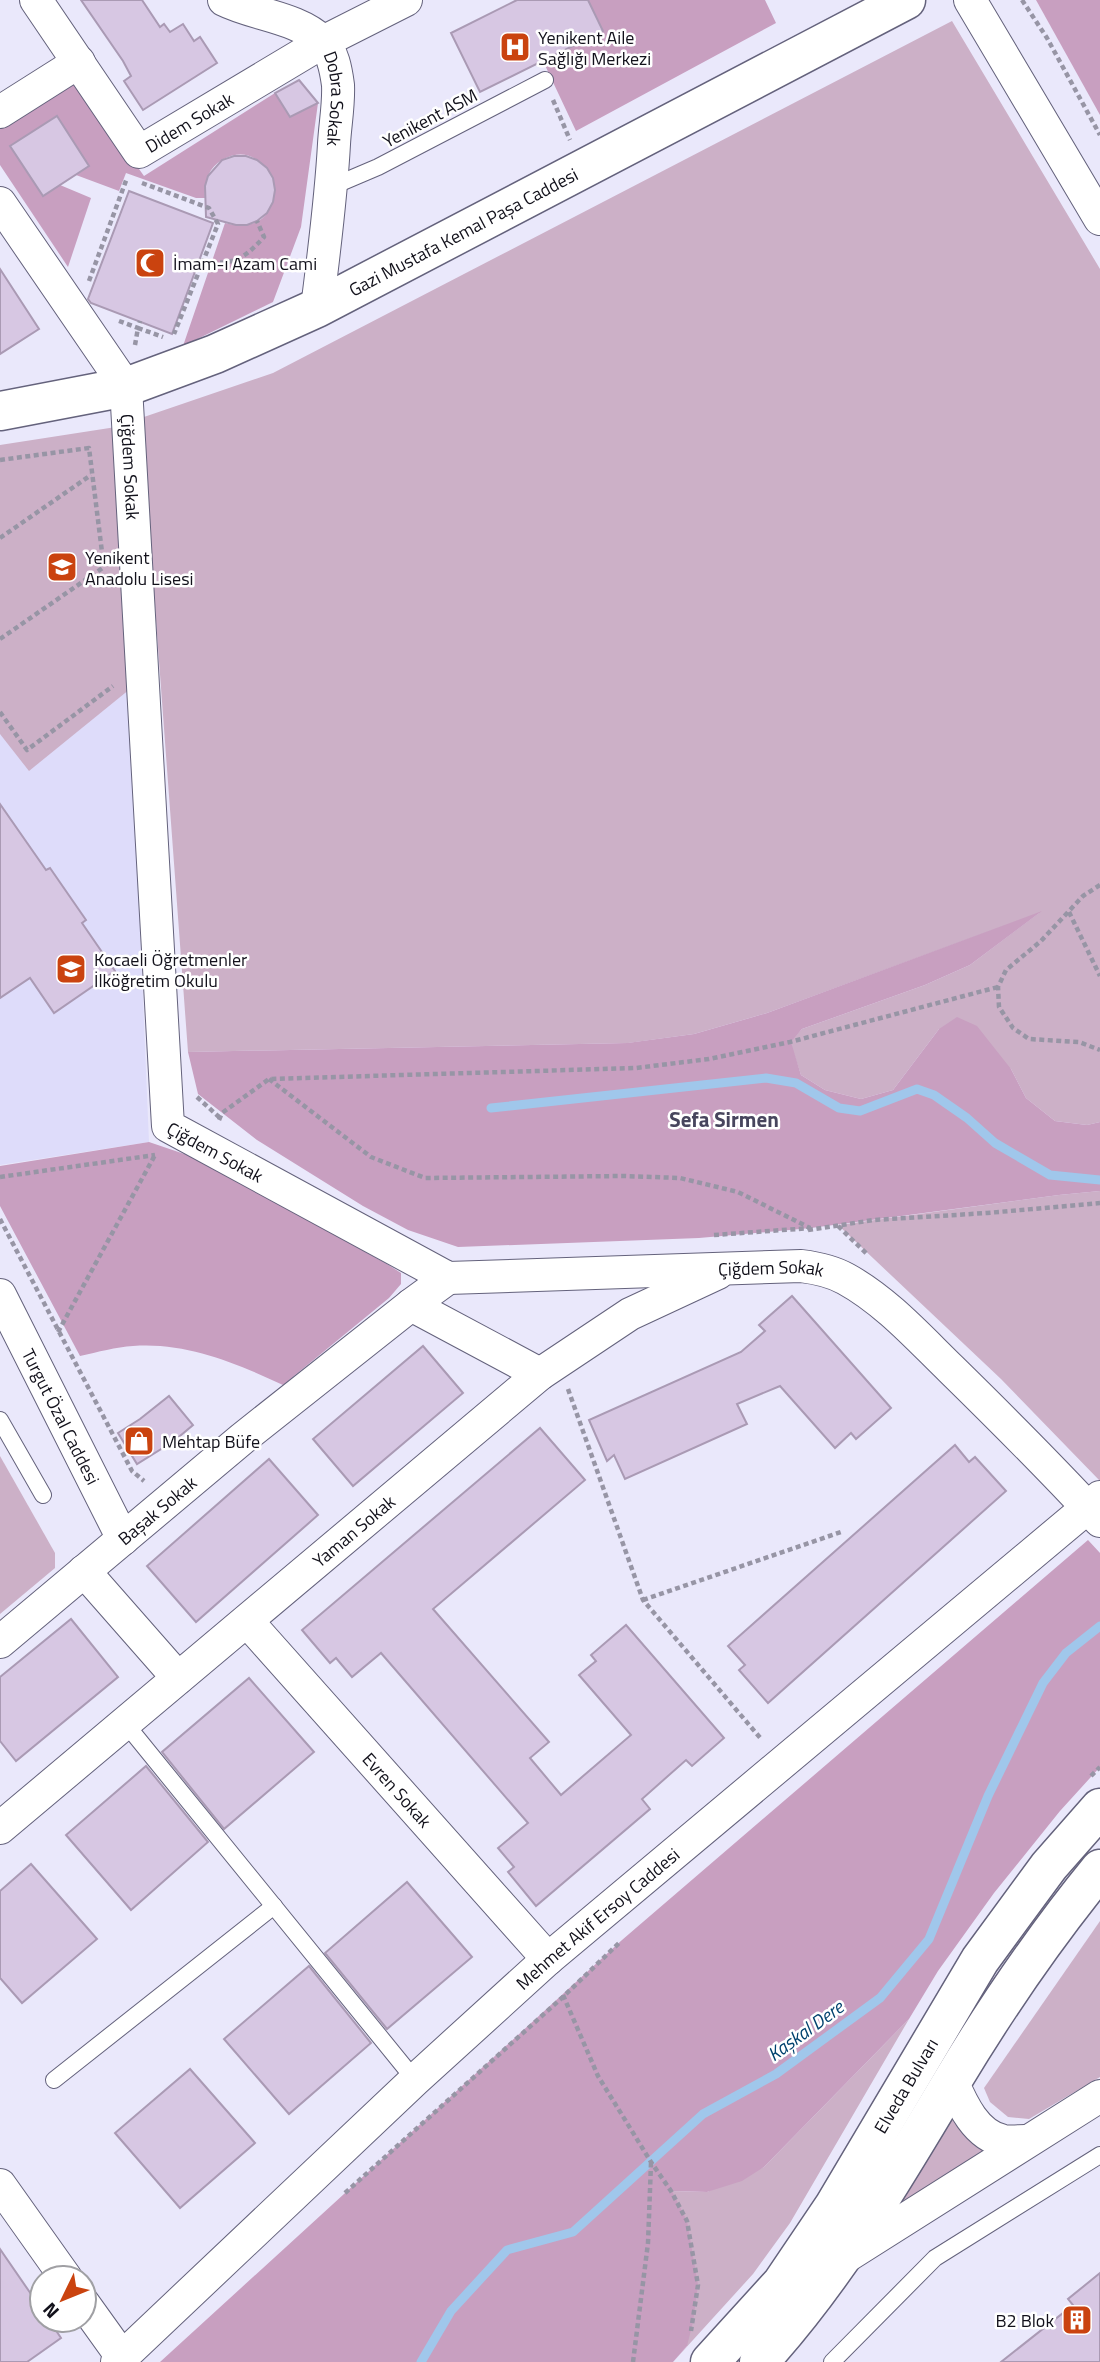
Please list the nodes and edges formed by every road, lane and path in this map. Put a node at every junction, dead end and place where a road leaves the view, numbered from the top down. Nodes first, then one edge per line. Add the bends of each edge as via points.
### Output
1 (36, 0) edge
2 (224, 0) edge
3 (406, 0) edge
4 (906, 0) edge
5 (971, 0) edge
6 (1023, 0) edge
7 (323, 41) junction
8 (79, 62) junction
9 (545, 80) joint
10 (0, 112) edge
11 (1100, 135) edge
12 (582, 168) junction
13 (331, 187) junction
14 (0, 203) edge
15 (1100, 219) edge
16 (257, 221) dead end
17 (203, 261) junction
18 (317, 308) junction
19 (115, 319) dead end
20 (80, 321) junction
21 (140, 321) dead end
22 (138, 328) junction
23 (126, 387) junction
24 (0, 411) edge
25 (0, 460) edge
26 (91, 475) junction
27 (1, 535) edge
28 (104, 567) junction
29 (106, 580) dead end
30 (0, 639) edge
31 (119, 682) dead end
32 (0, 712) edge
33 (1100, 885) edge
34 (1069, 912) junction
35 (1100, 976) edge
36 (998, 987) junction
37 (1099, 1049) edge
38 (269, 1079) junction
39 (191, 1091) dead end
40 (220, 1118) junction
41 (232, 1125) dead end
42 (207, 1147) junction
43 (0, 1177) edge
44 (1100, 1203) edge
45 (811, 1228) junction
46 (799, 1234) dead end
47 (704, 1236) dead end
48 (728, 1267) junction
49 (448, 1278) junction
50 (0, 1295) edge
51 (411, 1305) junction
52 (549, 1368) junction
53 (38, 1370) junction
54 (0, 1420) edge
55 (43, 1495) dead end
56 (1096, 1509) edge
57 (841, 1532) dead end
58 (123, 1538) junction
59 (84, 1571) junction
60 (643, 1600) junction
61 (247, 1621) junction
62 (0, 1642) edge
63 (178, 1678) junction
64 (125, 1723) junction
65 (781, 1764) junction
66 (1100, 1808) edge
67 (0, 1828) edge
68 (1100, 1869) edge
69 (274, 1906) junction
70 (622, 1940) dead end
71 (548, 1959) junction
72 (564, 1996) junction
73 (54, 2080) dead end
74 (415, 2080) junction
75 (952, 2081) junction
76 (1100, 2096) edge
77 (1026, 2141) junction
78 (1100, 2155) edge
79 (651, 2162) junction
80 (0, 2185) edge
81 (344, 2193) dead end
82 (839, 2262) junction
83 (56, 2264) edge
84 (98, 2326) edge
85 (700, 2348) edge
86 (119, 2360) edge
87 (633, 2362) edge
88 (759, 2362) edge
89 (832, 2362) edge

1 - 8 street, Didem Sokak
2 - 7 street, Dobra Sokak via 289,22
3 - 7 street
4 - 12 main road, Gazi Mustafa Kemal Paşa Caddesi
5 - 15 street
6 - 11 path
7 - 8 street, Didem Sokak via 139,152
7 - 13 street, Dobra Sokak via 338,86
8 - 10 street
9 - 12 path
9 - 13 lane, Yenikent ASM
12 - 18 main road, Gazi Mustafa Kemal Paşa Caddesi
13 - 18 street, Dobra Sokak
14 - 20 street
16 - 17 path via 264,237 248,255 222,265
17 - 20 path via 218,224 209,208 127,178 79,306
17 - 22 path via 172,340
18 - 23 main road, Gazi Mustafa Kemal Paşa Caddesi via 215,354
19 - 22 path
20 - 23 street
21 - 22 path
22 - 23 path
23 - 24 main road, Gazi Mustafa Kemal Paşa Caddesi
23 - 42 street, Çiğdem Sokak via 168,1126
25 - 26 path via 89,448
26 - 27 path
26 - 28 path
28 - 29 path
28 - 30 path
31 - 32 path via 27,750
33 - 34 path
34 - 35 path
34 - 36 path via 1006,970
36 - 37 path via 999,1007 1028,1040 1079,1042
36 - 38 path via 709,1059 636,1068
38 - 40 path
38 - 45 path via 371,1157 425,1178 680,1178 738,1192
39 - 40 path
40 - 41 path
40 - 42 path
42 - 49 street, Çiğdem Sokak
43 - 53 path via 155,1155
44 - 45 path
45 - 46 path
45 - 47 path
48 - 49 street, Çiğdem Sokak
48 - 52 street, Yaman Sokak via 631,1314
48 - 56 street, Çiğdem Sokak via 801,1266 824,1269 853,1283 915,1334
49 - 51 street, Başak Sokak
50 - 53 street, Turgut Özal Caddesi
51 - 52 street
51 - 58 street, Başak Sokak
52 - 60 path
52 - 61 street, Yaman Sokak
53 - 58 street, Turgut Özal Caddesi
54 - 55 lane
56 - 65 street, Mehmet Akif Ersoy Caddesi
57 - 60 path
58 - 59 street, Başak Sokak
59 - 62 street, Başak Sokak
59 - 63 street
60 - 65 path
61 - 63 street, Yaman Sokak
61 - 71 street, Evren Sokak
63 - 64 street, Yaman Sokak
64 - 67 street, Yaman Sokak
64 - 69 lane
65 - 71 street, Mehmet Akif Ersoy Caddesi
66 - 85 main road, Elveda Bulvarı via 1049,1866 980,1961 834,2206 782,2283
68 - 75 main road via 1054,1928
69 - 73 lane
69 - 74 lane
70 - 72 path
71 - 72 path
71 - 74 street, Mehmet Akif Ersoy Caddesi
72 - 79 path via 598,2076
72 - 81 path
74 - 86 street, Mehmet Akif Ersoy Caddesi
75 - 77 street via 972,2120 986,2133 1003,2141
75 - 82 main road
76 - 77 street
77 - 82 street
78 - 89 lane via 935,2258
79 - 85 path via 687,2221 698,2285
79 - 87 path via 648,2243
80 - 83 street
82 - 88 main road
84 - 86 street

